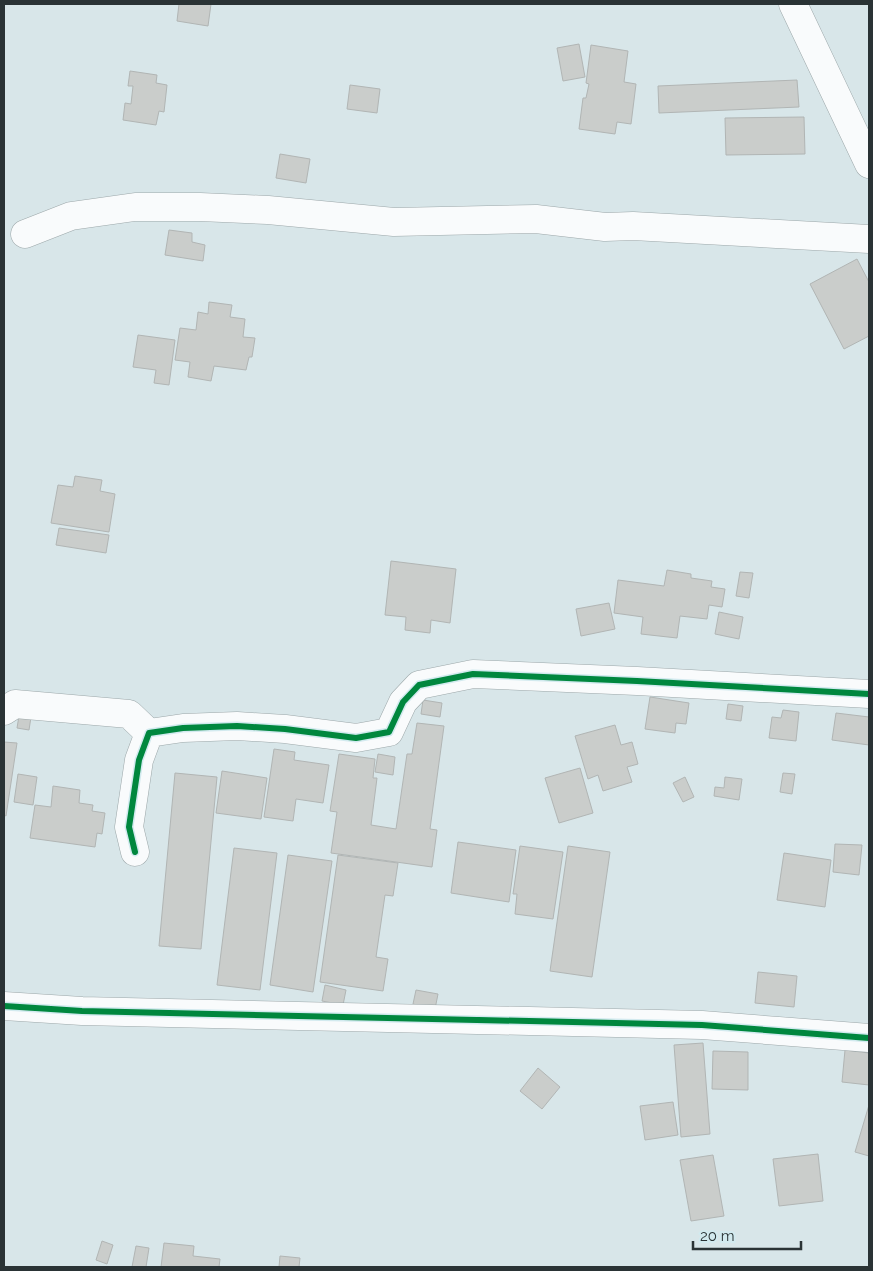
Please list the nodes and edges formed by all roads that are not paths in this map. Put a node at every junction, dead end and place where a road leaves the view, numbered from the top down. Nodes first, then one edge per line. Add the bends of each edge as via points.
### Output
1 (794, 4) edge
2 (869, 164) edge
3 (25, 234) dead end
4 (869, 239) edge
5 (869, 694) edge
6 (4, 711) edge
7 (149, 733) junction
8 (135, 852) dead end
9 (4, 1006) edge
10 (869, 1038) edge

1 - 2 street
3 - 4 street via 71,216 135,207 200,207 394,222 536,219 605,227
5 - 7 street via 473,674 419,685 403,702 389,732 356,738 237,726
6 - 7 street via 16,704 129,714
7 - 8 street via 139,760 129,828
9 - 10 street via 82,1011 702,1025

